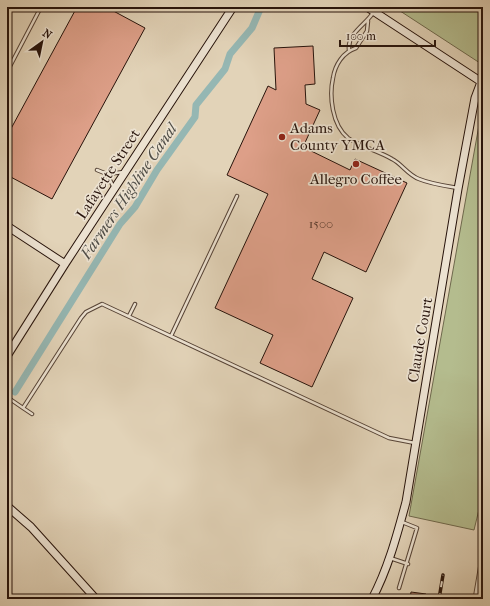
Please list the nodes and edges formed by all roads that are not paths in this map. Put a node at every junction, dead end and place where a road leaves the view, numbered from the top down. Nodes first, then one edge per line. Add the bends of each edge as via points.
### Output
1 (9, 7) edge
2 (41, 7) edge
3 (233, 7) edge
4 (368, 7) edge
5 (7, 10) edge
6 (374, 12) junction
7 (368, 21) junction
8 (349, 50) junction
9 (8, 70) dead end
10 (482, 83) edge
11 (97, 170) dead end
12 (124, 172) junction
13 (106, 174) junction
14 (114, 188) junction
15 (458, 188) junction
16 (237, 196) dead end
17 (7, 226) edge
18 (65, 264) junction
19 (135, 304) dead end
20 (129, 316) junction
21 (171, 336) junction
22 (7, 341) edge
23 (14, 345) junction
24 (7, 356) edge
25 (7, 397) edge
26 (23, 408) junction
27 (32, 414) dead end
28 (416, 443) junction
29 (7, 506) edge
30 (401, 522) junction
31 (390, 558) junction
32 (483, 558) edge
33 (408, 564) junction
34 (482, 565) edge
35 (399, 588) dead end
36 (96, 599) edge
37 (372, 599) edge
38 (476, 599) edge

1 - 5 lane
2 - 9 lane
3 - 12 street, Lafayette Street
4 - 6 street
6 - 7 lane
6 - 10 street
7 - 8 lane via 359,27 348,44
7 - 8 lane via 367,31 356,48
8 - 15 lane via 340,59 333,74 330,92 335,116 348,137 396,161 420,180
10 - 15 street, Claude Court via 474,98
11 - 13 lane
12 - 13 lane
12 - 14 street, Lafayette Street
13 - 14 lane
14 - 18 street, Lafayette Street
15 - 28 street, Claude Court
16 - 21 lane
17 - 18 street
18 - 23 street, Lafayette Street
19 - 20 lane
20 - 21 lane
20 - 26 lane via 102,304 86,312
21 - 28 lane via 389,438
22 - 23 lane
23 - 24 street, Lafayette Street
25 - 26 lane
26 - 27 lane
28 - 30 street, Claude Court
29 - 36 street via 31,527
30 - 31 street, Claude Court
30 - 33 lane via 417,528
31 - 33 lane
31 - 37 street, Claude Court
32 - 34 street
33 - 35 lane
34 - 38 street

